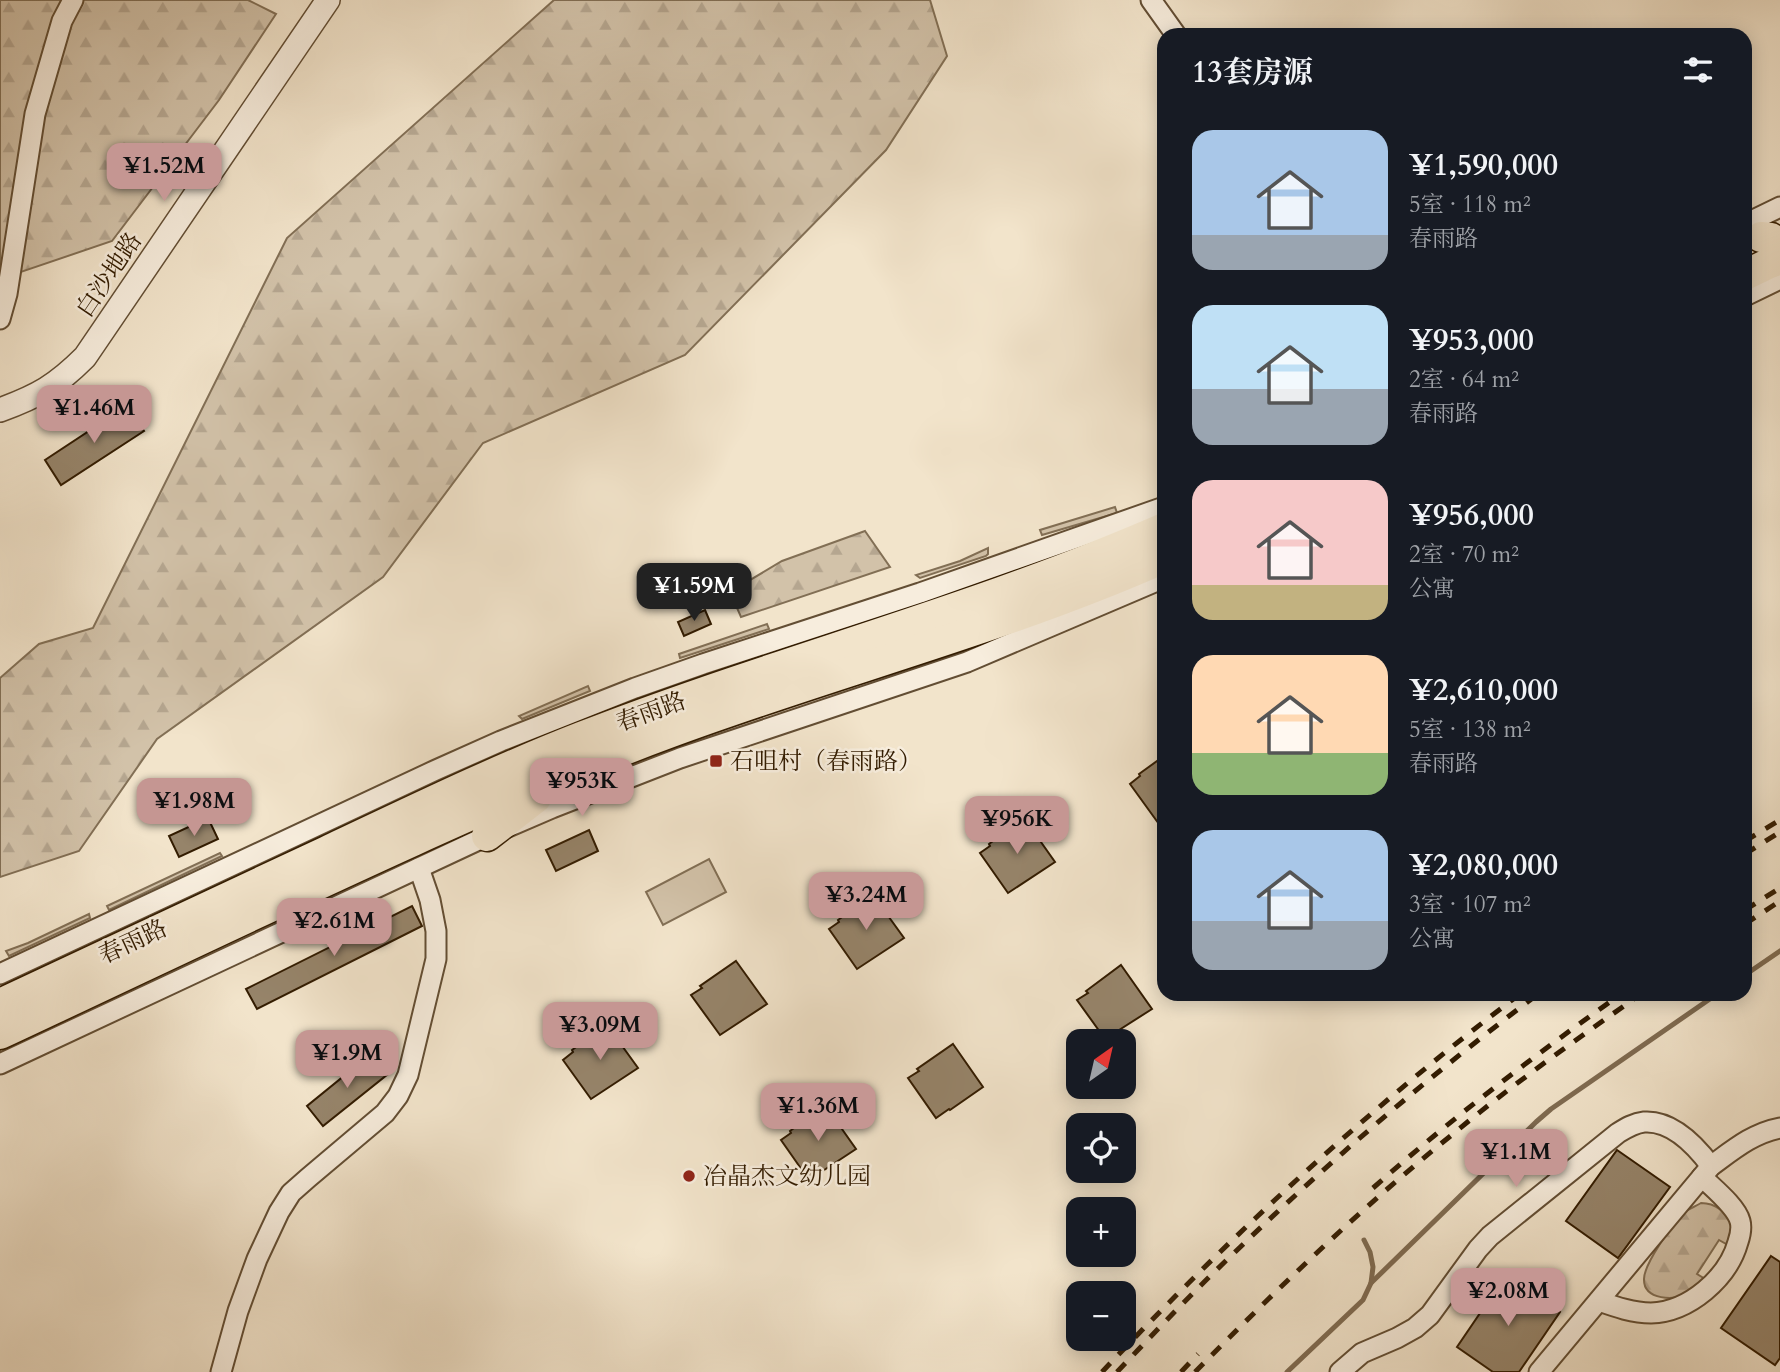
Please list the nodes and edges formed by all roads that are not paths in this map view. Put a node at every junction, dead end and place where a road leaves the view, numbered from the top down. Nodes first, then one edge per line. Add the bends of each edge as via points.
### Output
1 (73, 0) edge
2 (328, 0) edge
3 (1151, 0) edge
4 (1171, 28) edge
5 (1780, 207) edge
6 (1766, 248) edge
7 (1752, 266) edge
8 (1752, 280) edge
9 (0, 319) edge
10 (0, 410) edge
11 (1157, 509) edge
12 (1157, 531) edge
13 (1157, 561) edge
14 (1157, 581) edge
15 (575, 769) junction
16 (487, 836) junction
17 (419, 868) junction
18 (0, 974) edge
19 (0, 1004) edge
20 (0, 1034) edge
21 (0, 1064) edge
22 (1780, 1128) edge
23 (1707, 1171) junction
24 (1599, 1301) junction
25 (221, 1372) edge
26 (1340, 1372) edge
27 (1539, 1372) edge

1 - 9 street via 62,21 34,114
2 - 10 street, 白沙地路 via 85,357 48,390
3 - 4 street
5 - 6 street
6 - 7 main road
6 - 8 street
11 - 18 street via 567,714 436,770
12 - 19 main road, 春雨路 via 972,603 578,738
13 - 15 main road, 春雨路 via 1034,610 670,732
14 - 16 street via 967,662 680,758
15 - 16 main road
15 - 20 main road, 春雨路
16 - 17 street
17 - 21 street
17 - 25 street via 436,931 436,958 408,1075 385,1114 291,1193 279,1212 238,1311
22 - 23 street via 1758,1134
23 - 24 street
23 - 24 street via 1740,1221 1736,1249 1715,1281 1678,1307 1652,1313
23 - 26 street via 1700,1151 1659,1124 1644,1122 1618,1132 1490,1236 1415,1328 1362,1353
24 - 27 street

